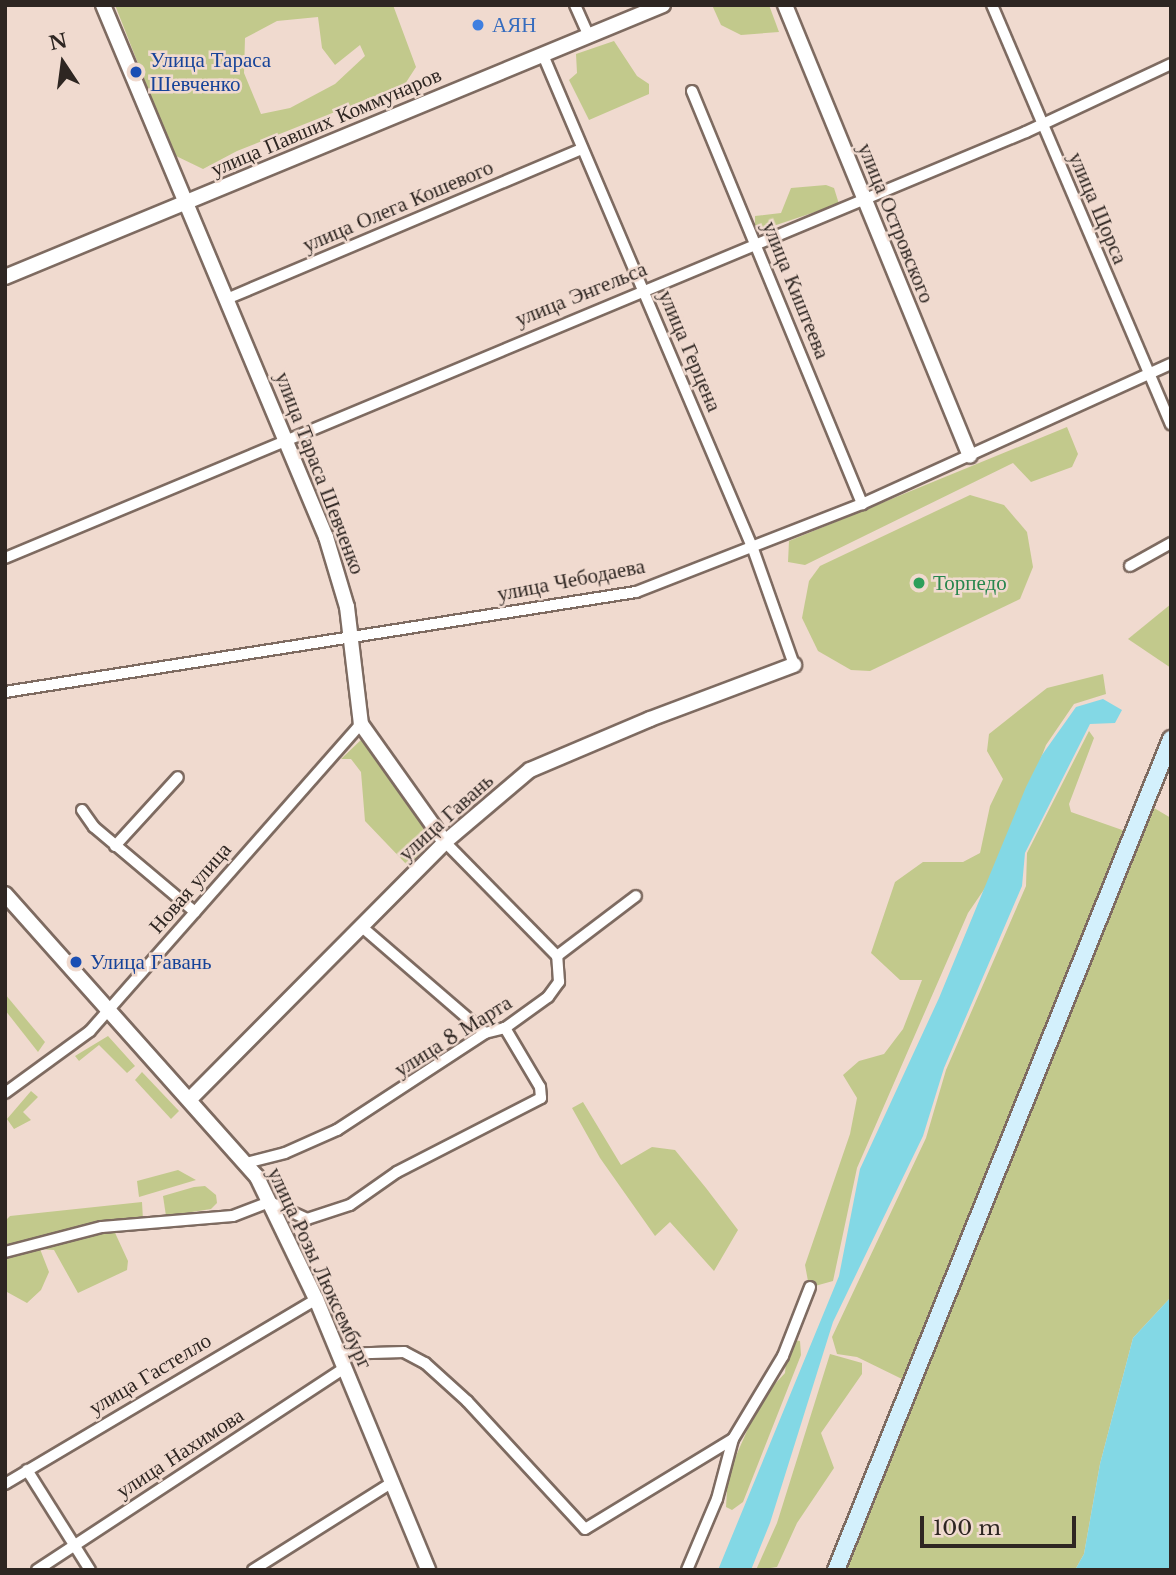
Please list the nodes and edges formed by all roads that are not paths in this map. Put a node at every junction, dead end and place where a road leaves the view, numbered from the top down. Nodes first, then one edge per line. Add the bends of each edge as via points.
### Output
1 (103, 5) edge
2 (575, 5) edge
3 (663, 5) edge
4 (785, 5) edge
5 (992, 5) edge
6 (589, 36) junction
7 (543, 55) junction
8 (1171, 64) edge
9 (692, 91) dead end
10 (1042, 125) junction
11 (582, 149) junction
12 (863, 198) junction
13 (189, 202) junction
14 (757, 244) junction
15 (5, 278) edge
16 (643, 289) junction
17 (229, 298) junction
18 (1171, 364) edge
19 (1148, 374) junction
20 (1171, 424) edge
21 (288, 439) junction
22 (970, 456) junction
23 (862, 504) junction
24 (1171, 543) edge
25 (753, 549) junction
26 (5, 558) edge
27 (1130, 566) dead end
28 (352, 637) junction
29 (794, 665) joint
30 (5, 692) edge
31 (361, 724) junction
32 (1171, 739) edge
33 (178, 777) dead end
34 (82, 810) dead end
35 (445, 842) junction
36 (115, 846) junction
37 (5, 894) edge
38 (636, 896) dead end
39 (195, 912) junction
40 (362, 927) junction
41 (557, 956) junction
42 (110, 1010) junction
43 (505, 1028) junction
44 (485, 1033) junction
45 (5, 1093) edge
46 (191, 1098) junction
47 (246, 1163) junction
48 (270, 1202) junction
49 (5, 1252) edge
50 (810, 1287) dead end
51 (316, 1299) junction
52 (341, 1361) junction
53 (733, 1438) junction
54 (27, 1470) junction
55 (5, 1483) edge
56 (391, 1483) junction
57 (74, 1545) junction
58 (37, 1570) edge
59 (90, 1570) edge
60 (253, 1570) edge
61 (428, 1570) edge
62 (687, 1570) edge
63 (836, 1570) edge

1 - 13 street, улица Тараса Шевченко
2 - 6 street
3 - 6 street, улица Павших Коммунаров
4 - 12 street, улица Островского
5 - 10 street, улица Щорса
6 - 7 street, улица Павших Коммунаров
7 - 11 street, улица Герцена
7 - 13 street, улица Павших Коммунаров
8 - 10 street, улица Энгельса
9 - 14 street, улица Киштеева
10 - 12 street, улица Энгельса
10 - 19 street, улица Щорса
11 - 16 street, улица Герцена
11 - 17 street, улица Олега Кошевого
12 - 14 street, улица Энгельса
12 - 22 street, улица Островского
13 - 15 street, улица Павших Коммунаров
13 - 17 street, улица Тараса Шевченко
14 - 16 street, улица Энгельса
14 - 23 street, улица Киштеева
16 - 21 street, улица Энгельса
16 - 25 street, улица Герцена
17 - 21 street, улица Тараса Шевченко
18 - 19 street, улица Чебодаева
19 - 20 street, улица Щорса
19 - 22 street, улица Чебодаева
21 - 26 street, улица Энгельса
21 - 28 street, улица Тараса Шевченко via 326,537
22 - 23 street, улица Чебодаева
23 - 25 street, улица Чебодаева
24 - 27 street
25 - 28 street, улица Чебодаева via 636,592
25 - 29 street, улица Герцена
28 - 30 street, улица Чебодаева
28 - 31 street, улица Тараса Шевченко
29 - 35 street, улица Гавань via 650,719 530,771
31 - 35 street, улица Тараса Шевченко
31 - 39 street, Новая улица
32 - 63 main road
33 - 36 street
34 - 36 street
35 - 40 street, улица Гавань
35 - 41 street, улица Тараса Шевченко
36 - 39 street
37 - 42 street, улица Розы Люксембург
38 - 41 street
39 - 42 street, Новая улица
40 - 44 street
40 - 46 street, улица Гавань
41 - 43 street, улица 8 Марта via 559,982 548,997
42 - 45 street, Новая улица via 72,1045
42 - 46 street, улица Розы Люксембург
43 - 44 street, улица 8 Марта
43 - 48 street via 540,1087 541,1098 397,1172 350,1205 307,1219
44 - 47 street, улица 8 Марта via 337,1130 285,1153
46 - 47 street, улица Розы Люксембург
47 - 48 street, улица Розы Люксембург
48 - 49 street via 233,1216 102,1227
48 - 51 street, улица Розы Люксембург
50 - 53 street via 783,1356
51 - 52 street, улица Розы Люксембург
51 - 54 street, улица Гастелло
52 - 53 street via 404,1352 425,1363 467,1401 584,1529
52 - 56 street, улица Розы Люксембург
52 - 57 street, улица Нахимова
53 - 62 street via 717,1499
54 - 55 street, улица Гастелло
54 - 57 street
56 - 60 street
56 - 61 street, улица Розы Люксембург
57 - 58 street, улица Нахимова
57 - 59 street

